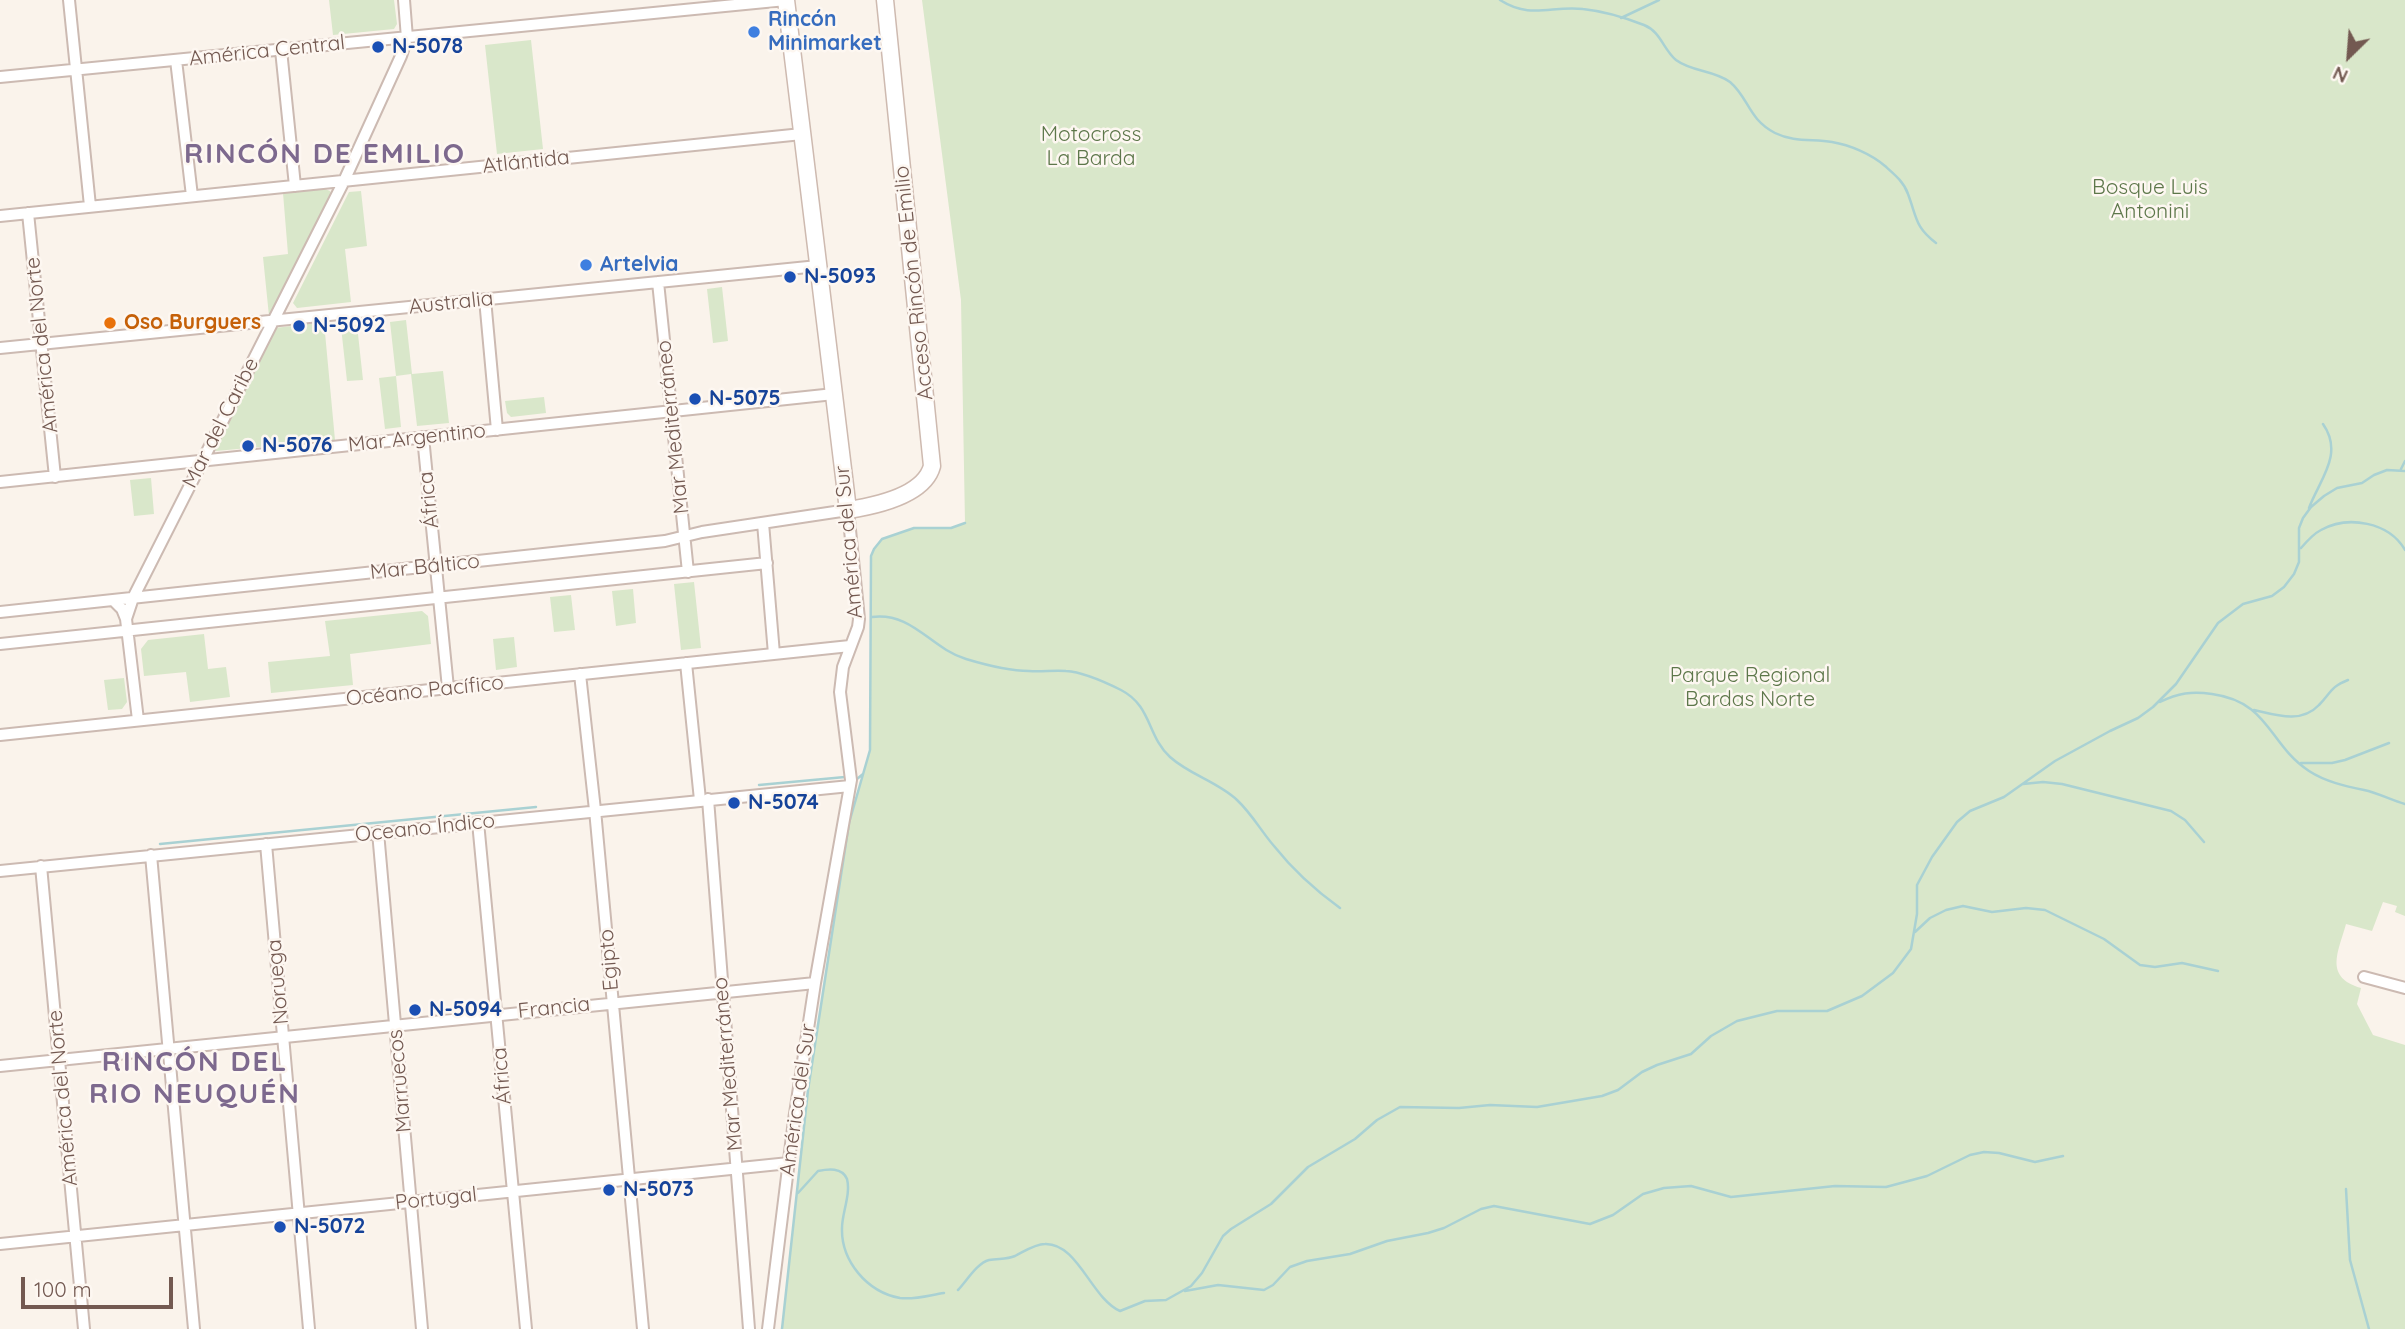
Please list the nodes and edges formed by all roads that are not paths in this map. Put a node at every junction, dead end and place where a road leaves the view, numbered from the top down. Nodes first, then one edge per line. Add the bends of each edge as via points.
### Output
1 (69, 0) edge
2 (404, 0) edge
3 (786, 0) edge
4 (885, 0) edge
5 (407, 37) junction
6 (281, 50) junction
7 (176, 60) junction
8 (76, 70) junction
9 (0, 77) edge
10 (802, 134) junction
11 (344, 181) junction
12 (295, 186) junction
13 (192, 196) junction
14 (90, 206) junction
15 (28, 213) junction
16 (0, 216) edge
17 (818, 266) junction
18 (657, 282) junction
19 (485, 299) junction
20 (273, 321) junction
21 (42, 344) junction
22 (0, 348) edge
23 (834, 394) junction
24 (671, 411) junction
25 (497, 430) junction
26 (423, 437) junction
27 (200, 461) junction
28 (55, 477) junction
29 (0, 482) edge
30 (848, 510) junction
31 (763, 523) junction
32 (684, 537) junction
33 (767, 563) junction
34 (436, 566) junction
35 (688, 572) junction
36 (133, 598) junction
37 (439, 598) junction
38 (113, 600) junction
39 (0, 612) edge
40 (127, 625) junction
41 (0, 644) edge
42 (850, 646) junction
43 (774, 654) junction
44 (686, 663) junction
45 (580, 674) junction
46 (447, 688) junction
47 (138, 720) junction
48 (0, 735) edge
49 (850, 786) junction
50 (704, 799) junction
51 (595, 810) junction
52 (478, 822) junction
53 (377, 832) junction
54 (266, 844) junction
55 (151, 855) junction
56 (41, 866) junction
57 (0, 871) edge
58 (2364, 977) dead end
59 (815, 983) junction
60 (2405, 988) edge
61 (723, 991) junction
62 (613, 1002) junction
63 (496, 1014) junction
64 (395, 1025) junction
65 (283, 1036) junction
66 (168, 1048) junction
67 (59, 1059) junction
68 (0, 1066) edge
69 (789, 1163) junction
70 (737, 1168) junction
71 (629, 1179) junction
72 (513, 1191) junction
73 (411, 1202) junction
74 (299, 1213) junction
75 (184, 1225) junction
76 (76, 1237) junction
77 (0, 1244) edge
78 (84, 1329) edge
79 (194, 1329) edge
80 (309, 1329) edge
81 (422, 1329) edge
82 (526, 1329) edge
83 (643, 1329) edge
84 (749, 1329) edge
85 (768, 1329) edge

1 - 8 street
2 - 5 street
3 - 5 street, América Central
3 - 10 street, América del Sur
4 - 30 street, Acceso Rincón de Emilio via 932,466 922,483 897,498
5 - 6 street, América Central
5 - 11 street, Mar del Caribe
6 - 7 street, América Central
6 - 12 street
7 - 8 street, América Central
7 - 13 street
8 - 9 street, América Central
8 - 14 street
10 - 11 street, Atlántida
10 - 17 street, América del Sur
11 - 12 street, Atlántida
11 - 20 street, Mar del Caribe
12 - 13 street, Atlántida
13 - 14 street, Atlántida
14 - 15 street, Atlántida
15 - 16 street, Atlántida
15 - 21 street, América del Norte
17 - 18 street, Australia
17 - 23 street, América del Sur
18 - 19 street, Australia
18 - 24 street, Mar Mediterráneo
19 - 20 street, Australia
19 - 25 street
20 - 21 street, Australia
20 - 27 street, Mar del Caribe
21 - 22 street, Australia
21 - 28 street, América del Norte
23 - 24 street, Mar Argentino
23 - 30 street, América del Sur
24 - 25 street, Mar Argentino
24 - 32 street, Mar Mediterráneo
25 - 26 street, Mar Argentino
26 - 27 street, Mar Argentino
26 - 34 street, África
27 - 28 street, Mar Argentino
27 - 36 street, Mar del Caribe
28 - 29 street, Mar Argentino
30 - 31 street, Mar Báltico
30 - 42 street, América del Sur via 859,619
31 - 32 street, Mar Báltico
31 - 33 street
32 - 34 street, Mar Báltico
32 - 35 street, Mar Mediterráneo
33 - 35 street, Mar Báltico
33 - 43 street
34 - 36 street, Mar Báltico
34 - 37 street, África
35 - 37 street, Mar Báltico
36 - 38 street, Mar Báltico
36 - 40 street, Mar del Caribe
37 - 40 street, Mar Báltico
37 - 46 street, África
38 - 39 street, Mar Báltico
38 - 40 street, Mar del Caribe
40 - 41 street, Mar Báltico
40 - 47 street, Mar del Caribe
42 - 43 street, Océano Pacífico
42 - 49 street, América del Sur via 840,692
43 - 44 street, Océano Pacífico
44 - 45 street, Océano Pacífico
44 - 50 street, Mar Mediterráneo
45 - 46 street, Océano Pacífico
45 - 51 street, Egipto
46 - 47 street, Océano Pacífico
47 - 48 street, Océano Pacífico
49 - 50 street, Oceano Índico
49 - 59 street, América del Sur
50 - 51 street, Oceano Índico
50 - 61 street, Mar Mediterráneo
51 - 52 street, Oceano Índico
51 - 62 street, Egipto
52 - 53 street, Oceano Índico
52 - 63 street, África
53 - 54 street, Oceano Índico
53 - 64 street, Marruecos
54 - 55 street, Oceano Índico
54 - 65 street, Noruega
55 - 56 street, Oceano Índico
55 - 66 street
56 - 57 street, Oceano Índico
56 - 67 street, América del Norte
58 - 60 street
59 - 61 street, Francia
59 - 69 street, América del Sur
61 - 62 street, Francia
61 - 70 street, Mar Mediterráneo
62 - 63 street, Francia
62 - 71 street, Egipto
63 - 64 street, Francia
63 - 72 street, África
64 - 65 street, Francia
64 - 73 street, Marruecos
65 - 66 street, Francia
65 - 74 street, Noruega
66 - 67 street, Francia
66 - 75 street
67 - 68 street, Francia
67 - 76 street, América del Norte
69 - 70 street, Portugal
69 - 85 street, América del Sur
70 - 71 street, Portugal
70 - 84 street, Mar Mediterráneo
71 - 72 street, Portugal
71 - 83 street, Egipto
72 - 73 street, Portugal
72 - 82 street, África
73 - 74 street, Portugal
73 - 81 street, Marruecos
74 - 75 street, Portugal
74 - 80 street, Noruega
75 - 76 street, Portugal
75 - 79 street
76 - 77 street, Portugal
76 - 78 street, América del Norte

